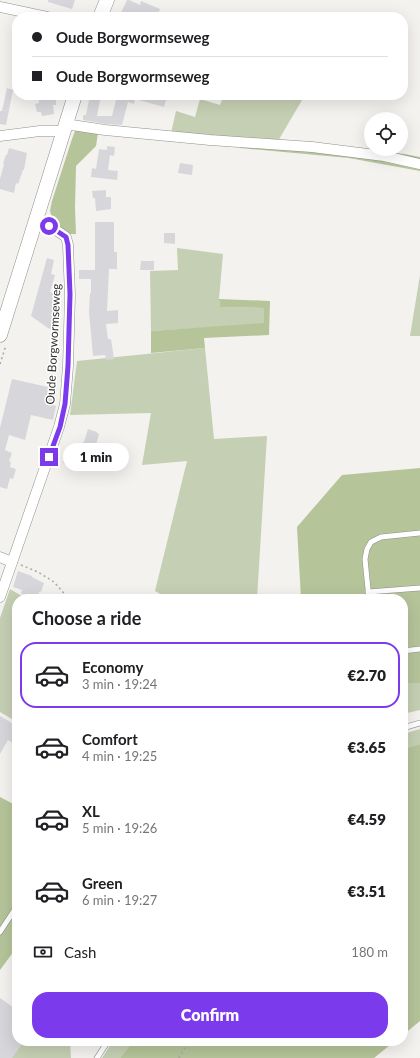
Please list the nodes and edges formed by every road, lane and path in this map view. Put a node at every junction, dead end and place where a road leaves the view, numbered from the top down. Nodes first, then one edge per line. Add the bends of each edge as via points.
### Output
1 (107, 0) edge
2 (0, 7) edge
3 (24, 12) edge
4 (102, 12) edge
5 (73, 100) edge
6 (65, 127) junction
7 (0, 136) edge
8 (420, 164) edge
9 (36, 220) junction
10 (0, 335) edge
11 (420, 533) edge
12 (0, 557) edge
13 (12, 562) junction
14 (420, 588) edge
15 (368, 592) joint
16 (65, 594) edge
17 (0, 597) edge
18 (408, 650) edge
19 (420, 650) edge
20 (420, 723) edge
21 (408, 727) edge
22 (12, 914) edge
23 (0, 932) edge
24 (105, 1046) edge
25 (186, 1046) edge
26 (97, 1058) edge
27 (179, 1058) edge

1 - 4 main road
2 - 3 street
5 - 6 main road
6 - 7 street
6 - 8 street via 312,148 384,156
6 - 9 main road
9 - 10 main road
9 - 13 street, Oude Borgwormseweg via 66,237 68,245 70,294 65,404 60,427
11 - 15 lane via 381,537 371,542 366,558
12 - 13 street
13 - 16 path via 38,572 54,582
13 - 17 street, Oude Borgwormseweg
14 - 15 lane
18 - 19 lane
20 - 21 lane
22 - 23 lane
24 - 26 lane
25 - 27 path

